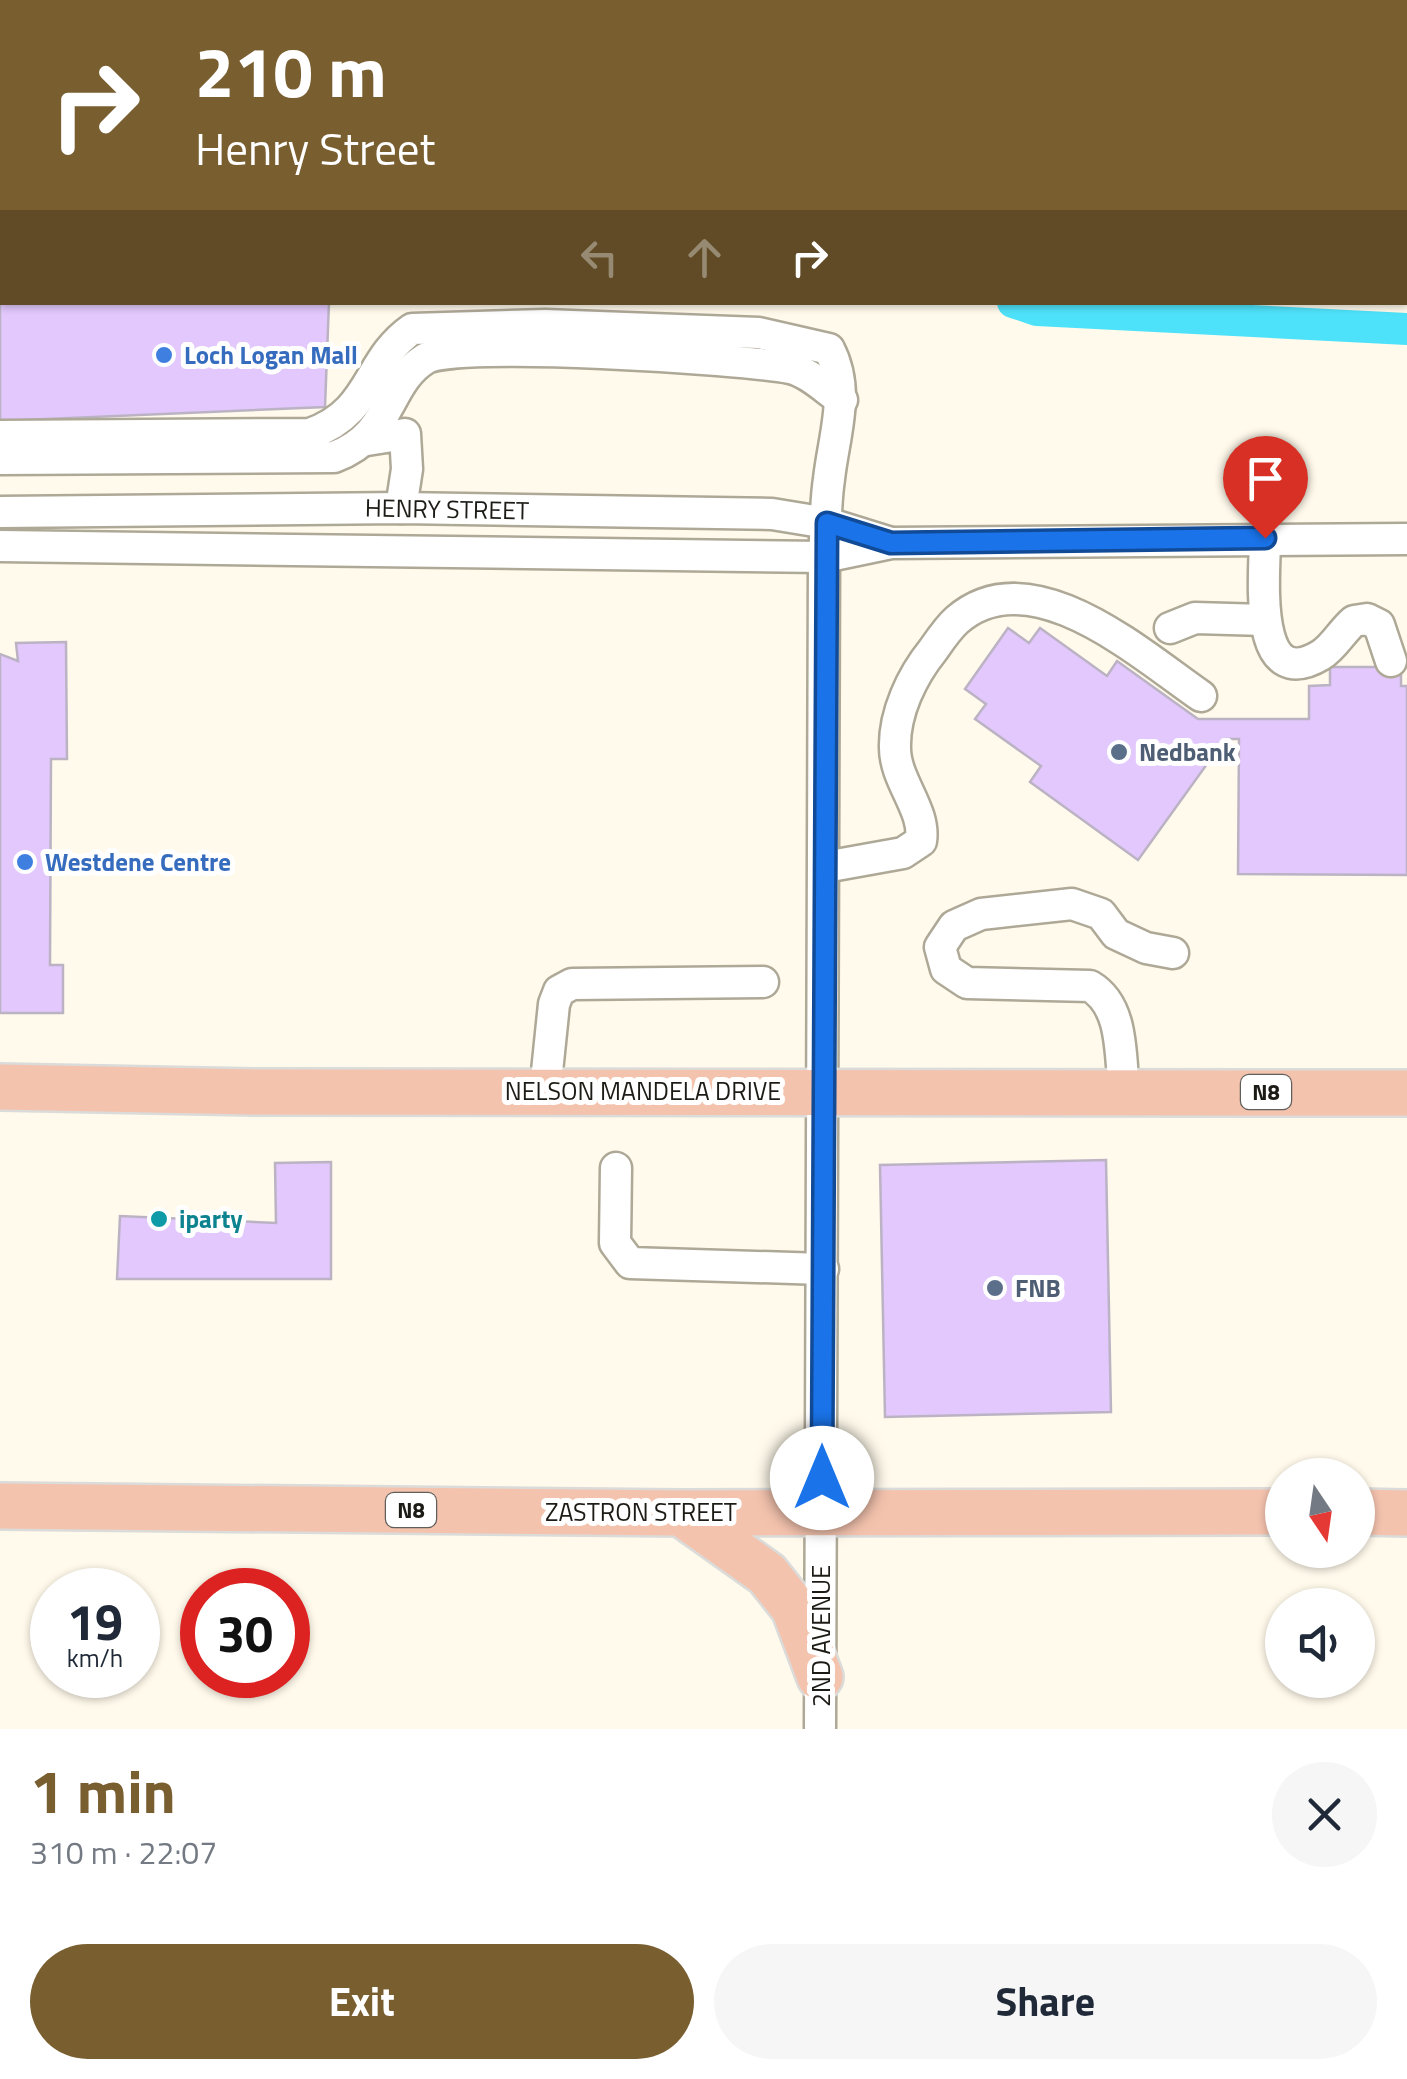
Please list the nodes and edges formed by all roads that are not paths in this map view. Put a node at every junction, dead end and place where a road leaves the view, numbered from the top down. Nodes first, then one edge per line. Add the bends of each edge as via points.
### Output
1 (842, 400) junction
2 (0, 436) edge
3 (367, 440) junction
4 (0, 458) edge
5 (400, 508) junction
6 (0, 512) edge
7 (827, 523) junction
8 (1265, 538) junction
9 (1407, 539) edge
10 (891, 543) junction
11 (0, 546) edge
12 (824, 558) junction
13 (1265, 620) junction
14 (1170, 628) dead end
15 (1391, 662) dead end
16 (1200, 696) dead end
17 (825, 867) junction
18 (1173, 953) dead end
19 (763, 982) dead end
20 (0, 1087) edge
21 (545, 1091) junction
22 (824, 1092) junction
23 (1124, 1092) junction
24 (1407, 1093) edge
25 (616, 1168) dead end
26 (823, 1269) junction
27 (0, 1506) edge
28 (821, 1511) junction
29 (1265, 1512) edge
30 (1375, 1512) edge
31 (681, 1513) junction
32 (1407, 1513) edge
33 (820, 1676) junction
34 (820, 1729) edge

1 - 2 street via 829,349 759,333 443,326 401,337 337,424 310,434
1 - 3 street via 792,368 549,350 447,352 424,360
1 - 7 street, 2ND AVENUE
3 - 4 street via 334,457
3 - 5 street via 405,434
5 - 6 street, HENRY STREET
5 - 7 street, HENRY STREET via 772,514
7 - 10 street, HENRY STREET
7 - 12 street, 2ND AVENUE
8 - 9 street, HENRY STREET
8 - 10 street, HENRY STREET
8 - 13 street
10 - 12 street, HENRY STREET
11 - 12 street, HENRY STREET
12 - 17 street, 2ND AVENUE
13 - 14 street via 1195,618
13 - 15 street via 1269,642 1294,662 1325,652 1354,621 1367,620 1379,625
16 - 17 street via 1051,601 998,602 973,610 956,620 919,668 898,717 899,776 923,827 920,841 903,853
17 - 22 street, 2ND AVENUE
18 - 23 street via 1116,934 1102,914 1072,904 981,914 954,926 940,947 946,969 968,983 1090,986 1108,996
19 - 21 street via 572,984 560,991
20 - 21 highway, NELSON MANDELA DRIVE / N8
21 - 22 highway, NELSON MANDELA DRIVE / N8
22 - 23 highway, NELSON MANDELA DRIVE / N8
22 - 26 street, 2ND AVENUE
23 - 24 highway, NELSON MANDELA DRIVE / N8
25 - 26 street via 615,1243 630,1263
26 - 28 street, 2ND AVENUE
27 - 31 highway, ZASTRON STREET / N8
28 - 29 highway, ZASTRON STREET / N8
28 - 31 highway, ZASTRON STREET / N8
28 - 33 street, 2ND AVENUE
30 - 32 highway
31 - 33 highway via 767,1574 794,1608
33 - 34 street, 2ND AVENUE

